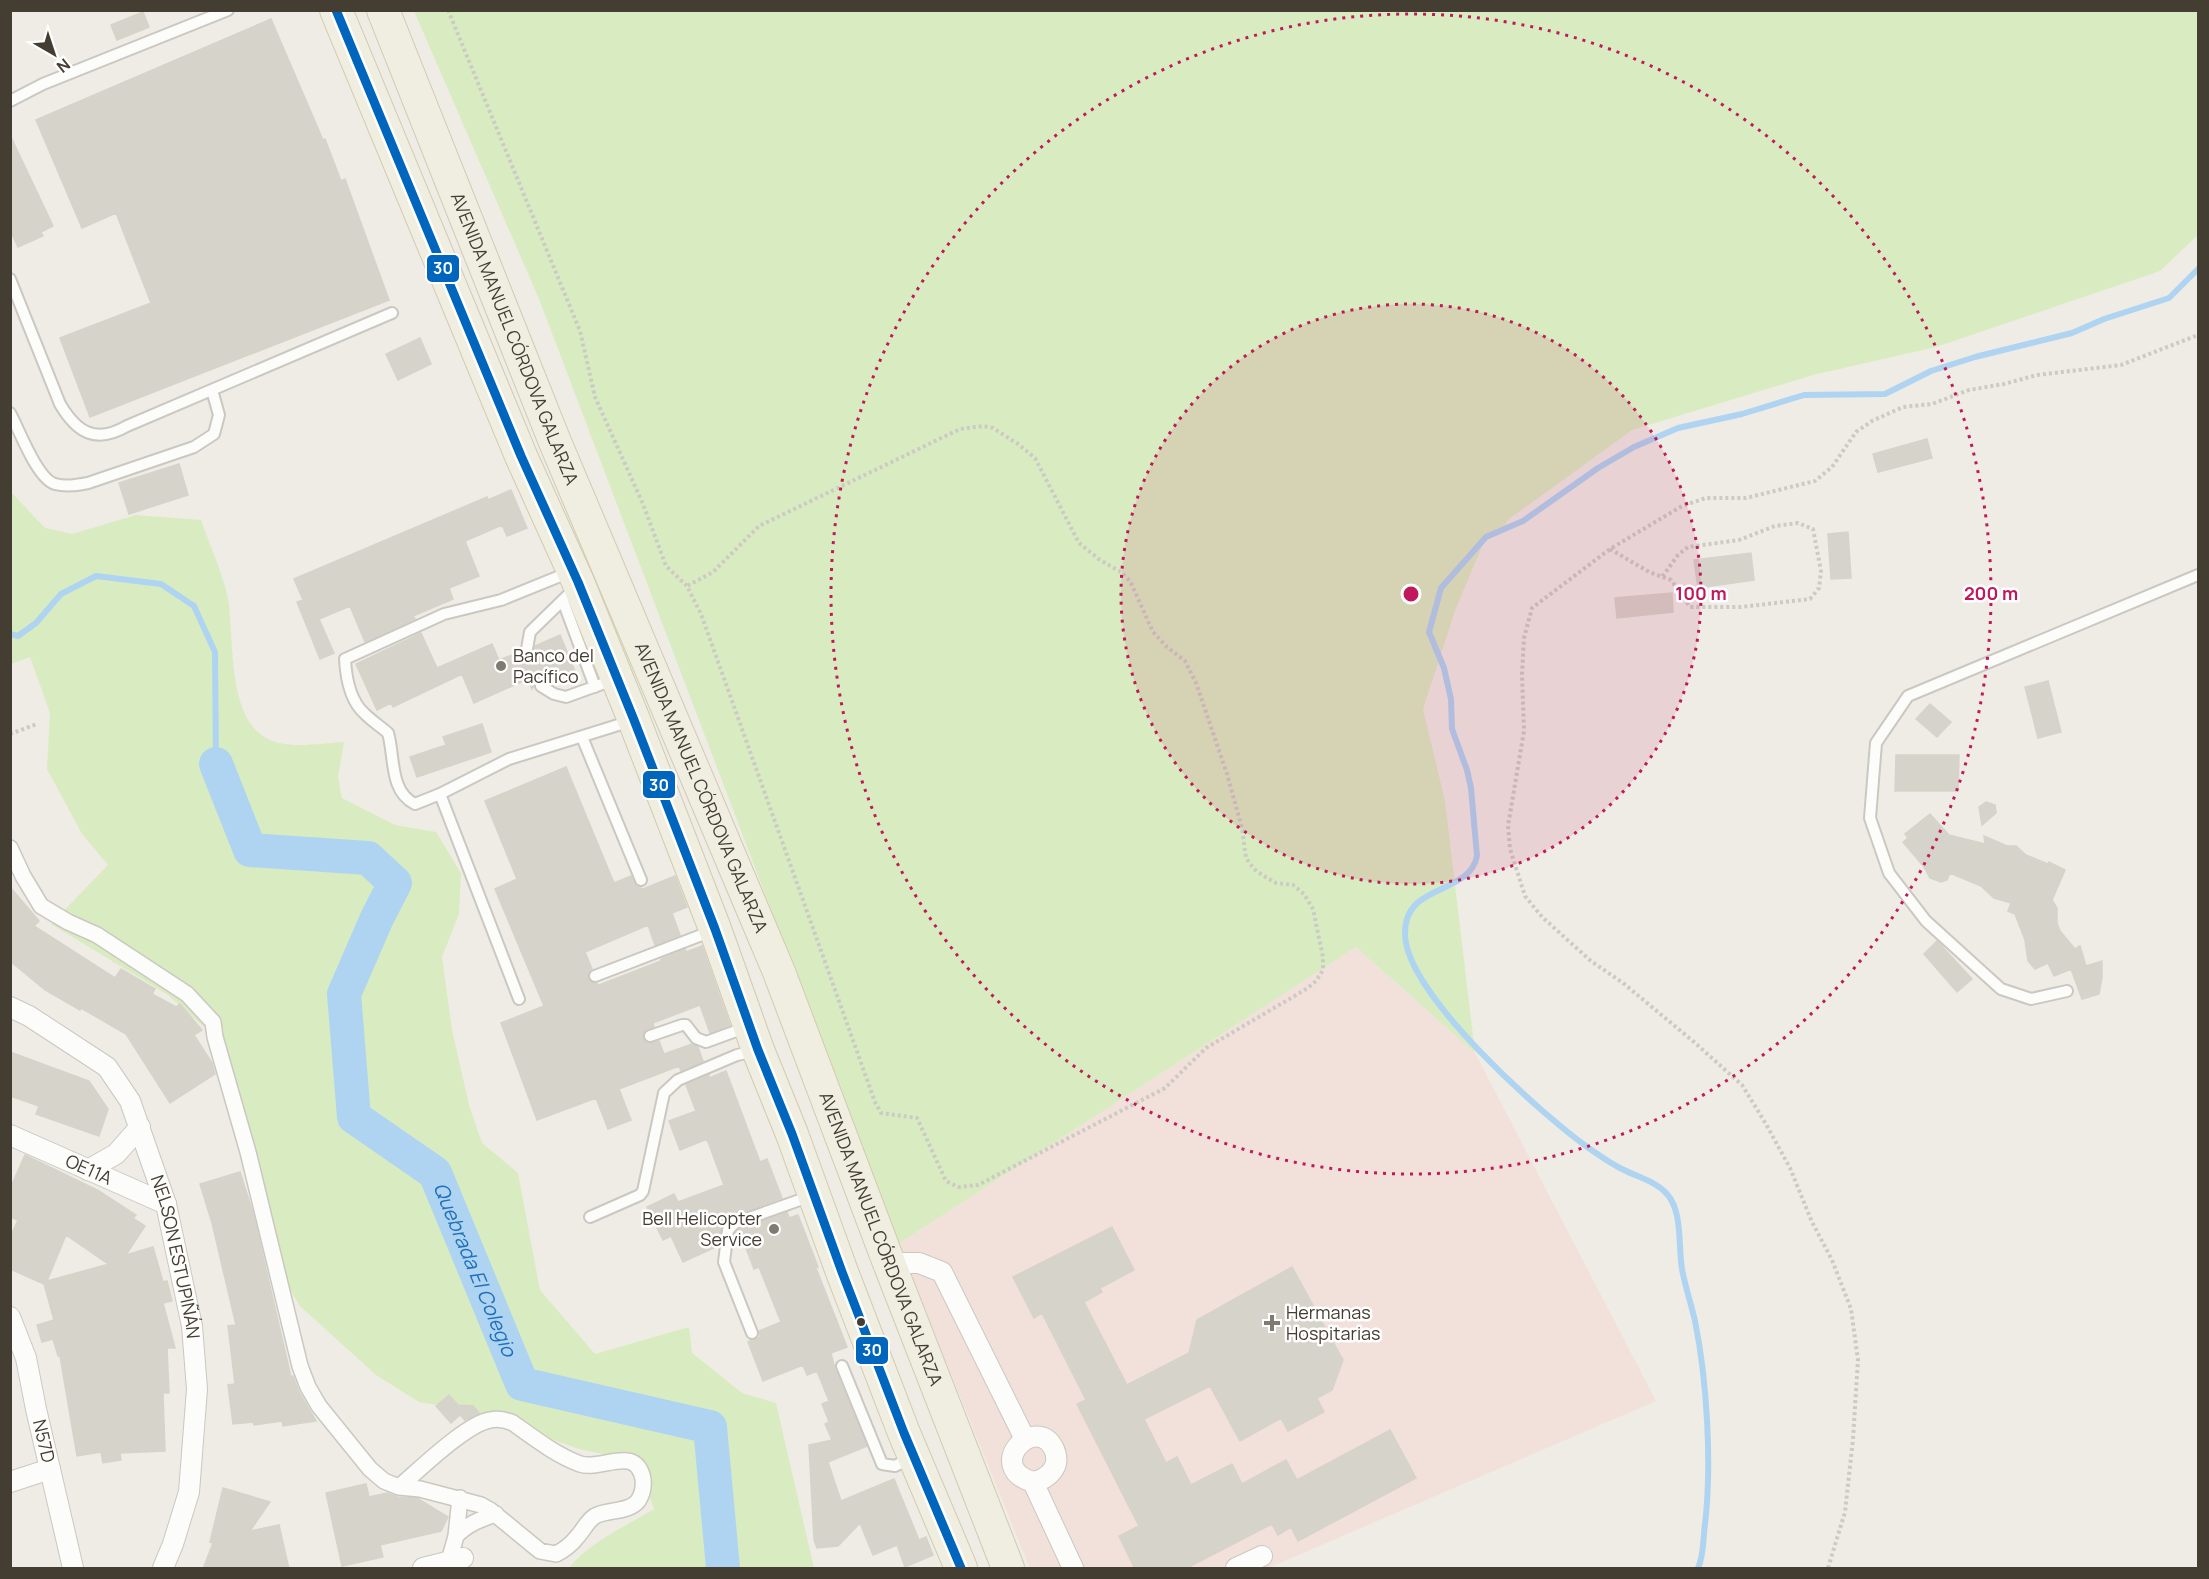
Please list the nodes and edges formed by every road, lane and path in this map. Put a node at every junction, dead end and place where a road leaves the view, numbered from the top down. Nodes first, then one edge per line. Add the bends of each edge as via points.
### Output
1 (228, 10) edge
2 (336, 10) edge
3 (382, 10) edge
4 (448, 10) edge
5 (10, 101) edge
6 (459, 199) junction
7 (421, 216) junction
8 (10, 279) edge
9 (392, 314) dead end
10 (2199, 335) edge
11 (212, 390) junction
12 (10, 412) edge
13 (555, 442) junction
14 (522, 456) junction
15 (1611, 549) junction
16 (2199, 574) edge
17 (1662, 577) junction
18 (572, 584) junction
19 (687, 586) junction
20 (527, 649) dead end
21 (606, 683) junction
22 (541, 686) dead end
23 (634, 720) junction
24 (37, 724) dead end
25 (10, 734) edge
26 (582, 737) junction
27 (440, 794) junction
28 (10, 848) edge
29 (641, 880) dead end
30 (715, 930) junction
31 (595, 976) dead end
32 (2067, 991) dead end
33 (519, 999) dead end
34 (10, 1007) edge
35 (650, 1036) dead end
36 (754, 1038) junction
37 (140, 1127) junction
38 (10, 1135) edge
39 (88, 1170) junction
40 (814, 1195) junction
41 (165, 1204) junction
42 (590, 1217) dead end
43 (889, 1263) junction
44 (842, 1272) junction
45 (10, 1317) edge
46 (752, 1334) dead end
47 (842, 1366) dead end
48 (1025, 1438) junction
49 (914, 1456) junction
50 (50, 1468) junction
51 (10, 1482) edge
52 (1033, 1482) junction
53 (399, 1487) junction
54 (460, 1498) junction
55 (496, 1514) junction
56 (456, 1536) junction
57 (1262, 1556) dead end
58 (456, 1559) joint
59 (73, 1569) edge
60 (163, 1569) edge
61 (423, 1569) edge
62 (961, 1569) edge
63 (1008, 1569) edge
64 (1073, 1569) edge
65 (1236, 1569) edge
66 (1828, 1569) edge

1 - 5 lane
2 - 7 main road, AVENIDA MANUEL CÓRDOVA GALARZA
3 - 6 main road, AVENIDA MANUEL CÓRDOVA GALARZA
4 - 19 path via 580,331 596,397 666,566
6 - 7 main road
6 - 13 main road, AVENIDA MANUEL CÓRDOVA GALARZA
7 - 14 main road, AVENIDA MANUEL CÓRDOVA GALARZA
8 - 11 lane via 60,404 83,431 114,433
9 - 11 lane
10 - 15 path via 2121,365 2037,375 1970,390 1932,404 1903,407 1856,432 1832,468 1815,481 1746,498 1706,498 1682,506
11 - 12 lane via 219,415 214,434 194,447 71,486 53,483 36,465
13 - 14 main road
13 - 43 main road, AVENIDA MANUEL CÓRDOVA GALARZA via 774,961
14 - 18 main road, AVENIDA MANUEL CÓRDOVA GALARZA
15 - 17 path
15 - 66 path via 1532,608 1524,638 1524,731 1508,826 1510,849 1525,896 1542,917 1742,1085 1791,1168 1832,1260 1851,1309 1858,1360 1845,1512
16 - 32 lane via 1908,696 1876,743 1870,818 1889,873 1926,921 2001,989 2031,999
17 - 17 path via 1671,580 1690,606 1741,607 1810,600 1819,588 1821,571 1813,529 1798,523 1775,526 1739,540 1688,548
18 - 20 lane via 530,632
18 - 21 main road, AVENIDA MANUEL CÓRDOVA GALARZA
18 - 27 lane via 444,614 345,660 351,693 363,713 388,733 394,772 406,799 415,804
19 - 19 path via 719,659 875,1102 881,1113 917,1118 946,1180 958,1187 978,1185 1165,1088 1206,1048 1308,988 1323,970 1313,909 1304,894 1293,885 1276,883 1264,876 1246,858 1227,774 1185,661 1154,632 1130,581 1079,543 1035,458 993,428 960,429 759,526 713,572
21 - 22 lane via 566,697
21 - 23 main road, AVENIDA MANUEL CÓRDOVA GALARZA
23 - 26 lane
23 - 30 main road, AVENIDA MANUEL CÓRDOVA GALARZA
24 - 25 path
26 - 27 lane via 509,759
26 - 29 lane
27 - 33 lane
28 - 53 street via 41,906 97,935 170,981 213,1022 308,1387 370,1469
30 - 31 lane
30 - 36 main road, AVENIDA MANUEL CÓRDOVA GALARZA
34 - 37 street, NELSON ESTUPIÑÁN via 107,1067 130,1101
35 - 36 lane via 686,1025 696,1038 706,1042
36 - 40 main road, AVENIDA MANUEL CÓRDOVA GALARZA
36 - 42 lane via 737,1054 678,1080 664,1093 643,1191
37 - 39 street via 116,1154
37 - 41 street, NELSON ESTUPIÑÁN
38 - 39 street, OE11A
39 - 41 street, OE11A
40 - 44 main road, AVENIDA MANUEL CÓRDOVA GALARZA
40 - 46 lane via 735,1223 728,1230 724,1267
41 - 60 street, NELSON ESTUPIÑÁN via 192,1326 197,1389 189,1492
43 - 44 main road
43 - 48 street via 919,1263 942,1272
43 - 63 main road, AVENIDA MANUEL CÓRDOVA GALARZA
44 - 49 main road, AVENIDA MANUEL CÓRDOVA GALARZA
45 - 50 street, N57D via 26,1358
47 - 49 lane via 882,1464 895,1466
48 - 52 street via 1012,1453 1012,1463 1023,1479
48 - 52 street via 1045,1440 1053,1446 1056,1456 1051,1474
49 - 62 main road, AVENIDA MANUEL CÓRDOVA GALARZA
50 - 51 street
50 - 59 street, N57D
52 - 64 street
53 - 54 street
53 - 55 street via 471,1427 491,1419 513,1423 583,1465 627,1460 643,1478 644,1489 637,1502 596,1515 556,1554 540,1551
54 - 55 street
54 - 56 street
55 - 56 street via 480,1519
56 - 58 street
57 - 65 street
58 - 61 street

